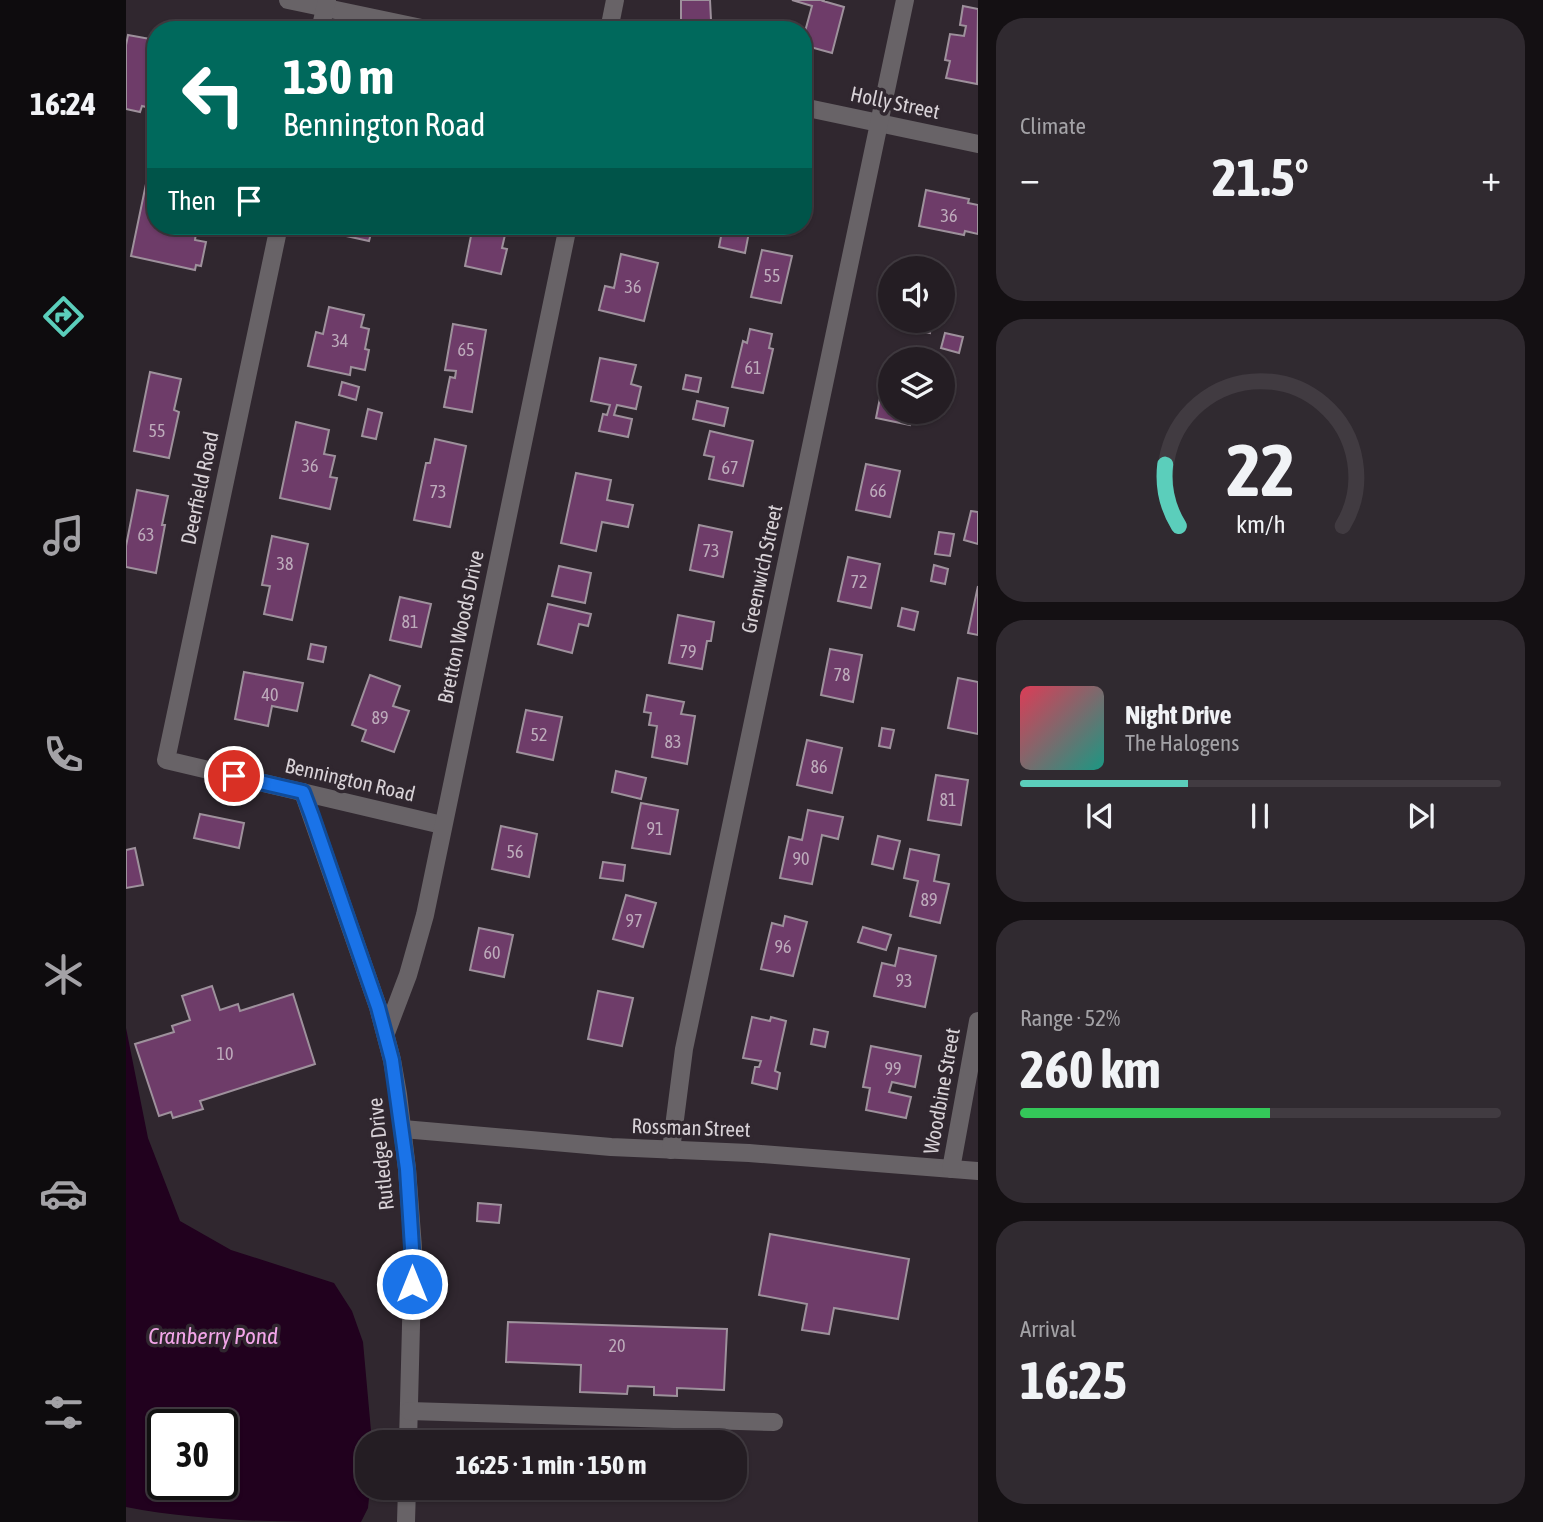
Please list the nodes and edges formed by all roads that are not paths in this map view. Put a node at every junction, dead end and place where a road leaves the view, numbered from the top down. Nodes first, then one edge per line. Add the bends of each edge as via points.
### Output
1 (288, 0) edge
2 (615, 0) edge
3 (905, 0) edge
4 (326, 4) edge
5 (395, 21) edge
6 (611, 21) edge
7 (812, 109) edge
8 (879, 123) junction
9 (978, 144) edge
10 (277, 235) edge
11 (566, 235) edge
12 (166, 760) joint
13 (303, 792) junction
14 (442, 825) junction
15 (978, 1021) edge
16 (386, 1033) junction
17 (402, 1129) junction
18 (671, 1150) junction
19 (951, 1169) junction
20 (978, 1171) edge
21 (409, 1411) junction
22 (774, 1422) dead end
23 (408, 1430) edge
24 (407, 1500) edge
25 (406, 1522) edge

1 - 4 street
2 - 6 street
3 - 8 street, Greenwich Street
4 - 5 street
7 - 8 street, Holly Street
8 - 9 street, Holly Street
8 - 18 street, Greenwich Street via 684,1049
10 - 12 street, Deerfield Road
11 - 14 street, Bretton Woods Drive
12 - 13 street, Bennington Road
13 - 14 street, Bennington Road
13 - 16 street, Rutledge Drive
14 - 16 street, Bretton Woods Drive via 417,946
15 - 19 street, Woodbine Street
16 - 17 street, Rutledge Drive
17 - 18 street, Rossman Street
17 - 21 street, Rutledge Drive via 412,1248
18 - 19 street, Rossman Street
19 - 20 street, Rossman Street
21 - 22 street
21 - 23 street, Rutledge Drive
24 - 25 street

